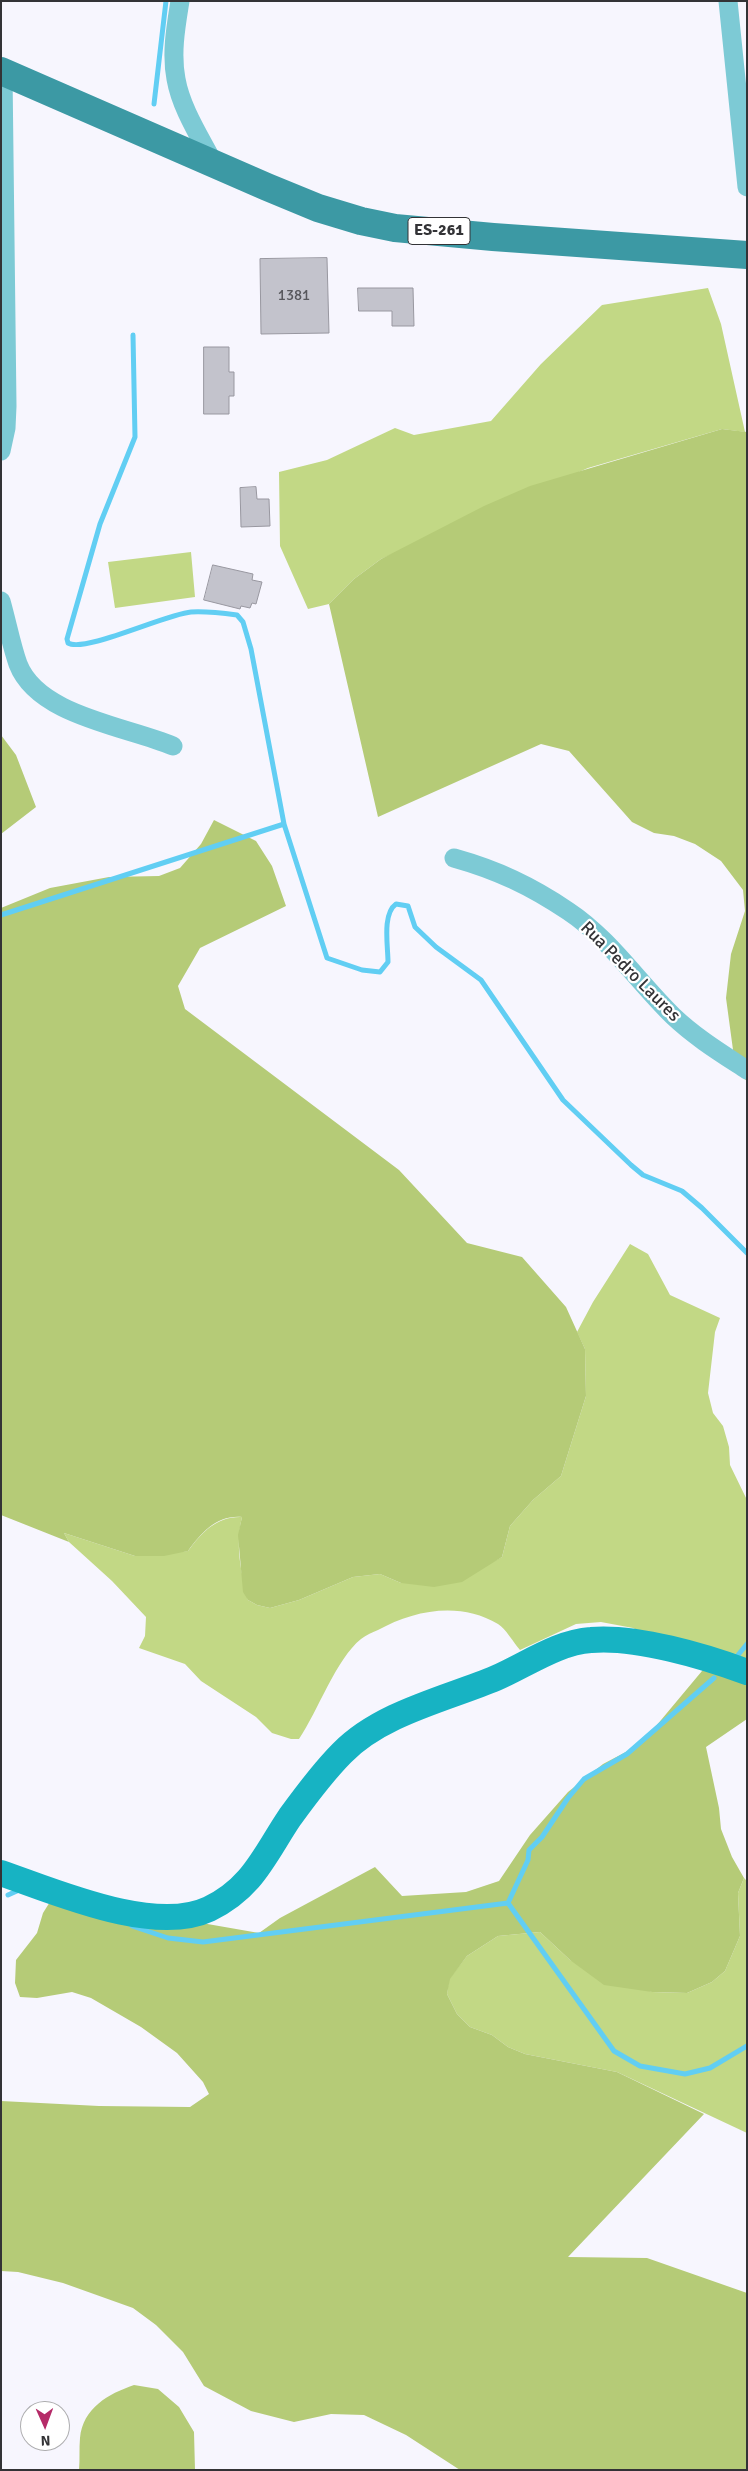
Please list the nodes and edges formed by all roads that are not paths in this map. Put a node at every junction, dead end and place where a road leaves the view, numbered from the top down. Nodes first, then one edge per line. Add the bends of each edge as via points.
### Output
1 (180, 1) edge
2 (728, 1) edge
3 (2, 72) edge
4 (214, 164) junction
5 (747, 187) edge
6 (747, 256) edge
7 (1, 451) edge
8 (1, 601) edge
9 (173, 746) dead end
10 (454, 858) dead end
11 (747, 1070) edge
12 (747, 1672) edge
13 (1, 1873) edge

1 - 4 street via 175,33 175,78 180,96
2 - 5 street
3 - 4 main road, ES-261
3 - 7 street via 7,406
4 - 6 main road, ES-261 via 318,208 395,228
8 - 9 street via 19,665 34,689 52,703 74,713
10 - 11 street, Rua Pedro Laures via 502,872 569,911 605,943 690,1031
12 - 13 street via 651,1645 623,1640 590,1640 564,1646 494,1679 434,1700 382,1725 342,1752 290,1817 262,1864 245,1885 208,1909 183,1915 146,1916 104,1909

